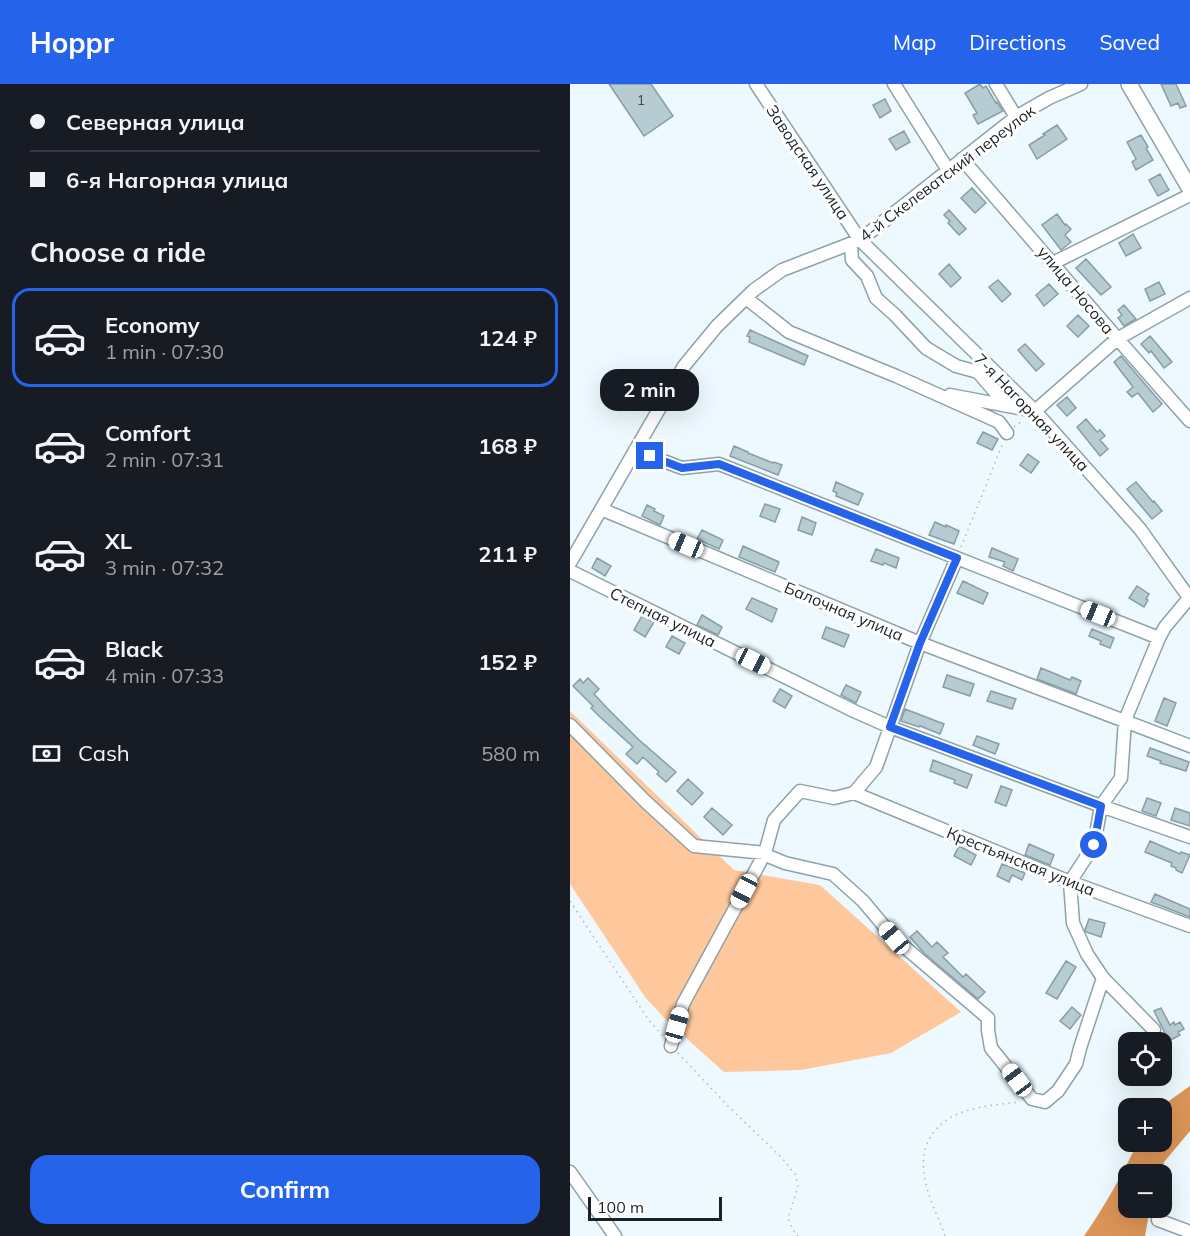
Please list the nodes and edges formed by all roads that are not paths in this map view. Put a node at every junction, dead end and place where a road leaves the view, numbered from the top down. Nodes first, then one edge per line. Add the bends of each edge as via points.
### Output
1 (756, 84) edge
2 (894, 84) edge
3 (996, 84) edge
4 (1081, 84) edge
5 (1129, 84) edge
6 (1016, 117) junction
7 (962, 159) junction
8 (948, 170) junction
9 (1190, 189) edge
10 (1190, 195) edge
11 (856, 242) junction
12 (1053, 263) junction
13 (746, 298) junction
14 (1190, 298) edge
15 (1117, 339) junction
16 (983, 369) junction
17 (930, 392) junction
18 (1022, 407) junction
19 (1190, 421) edge
20 (999, 422) junction
21 (1007, 433) road end
22 (634, 450) junction
23 (601, 509) junction
24 (957, 558) junction
25 (570, 563) edge
26 (570, 571) edge
27 (1189, 598) edge
28 (1159, 638) junction
29 (920, 643) junction
30 (1125, 720) junction
31 (570, 725) edge
32 (890, 727) junction
33 (1190, 746) edge
34 (854, 793) junction
35 (1101, 806) junction
36 (1190, 837) edge
37 (765, 853) junction
38 (1070, 882) junction
39 (1190, 926) edge
40 (1103, 978) junction
41 (1154, 1030) dead end
42 (671, 1046) road end
43 (570, 1172) edge
44 (1158, 1220) dead end
45 (1190, 1232) edge
46 (615, 1236) edge

1 - 11 street, Заводская улица
2 - 8 street
3 - 6 street
4 - 6 street, 4-й Скелеватский переулок
5 - 9 main road
6 - 7 street, 4-й Скелеватский переулок
7 - 8 street, 4-й Скелеватский переулок
7 - 12 street, улица Носова
8 - 11 street, 4-й Скелеватский переулок
10 - 12 street
11 - 13 street, 4-й Скелеватский переулок via 782,270
11 - 16 street, 7-я Нагорная улица
11 - 16 street via 852,260 867,276 876,298 926,348 956,366
12 - 15 street, улица Носова
13 - 17 street via 789,332
13 - 22 street, 4-й Скелеватский переулок via 684,366
14 - 15 street
15 - 18 street
15 - 19 street, улица Носова
16 - 18 street, 7-я Нагорная улица
16 - 18 street
17 - 18 street
17 - 20 street
18 - 20 street
18 - 27 street, 7-я Нагорная улица via 1140,529
20 - 21 street
22 - 23 street, 4-й Скелеватский переулок
22 - 24 street via 682,468 719,464
23 - 25 street, 4-й Скелеватский переулок
23 - 29 street, Балочная улица
24 - 28 street
24 - 29 street
26 - 32 street, Степная улица
27 - 28 street
28 - 30 street
29 - 30 street, Балочная улица
29 - 32 street
30 - 33 street, Балочная улица
30 - 35 street via 1121,778
31 - 37 street via 694,846
32 - 34 street via 876,767
32 - 35 street, Степная улица
34 - 37 street via 834,798 800,791 774,820
34 - 38 street, Крестьянская улица
35 - 36 street, Степная улица
35 - 38 street via 1094,845
37 - 40 street via 785,863 833,874 894,938 988,1018 992,1048 1032,1099 1045,1102 1058,1091 1076,1064
37 - 42 street via 683,1005
38 - 39 street, Крестьянская улица
38 - 40 street via 1073,923
40 - 41 street
43 - 46 street
44 - 45 street

